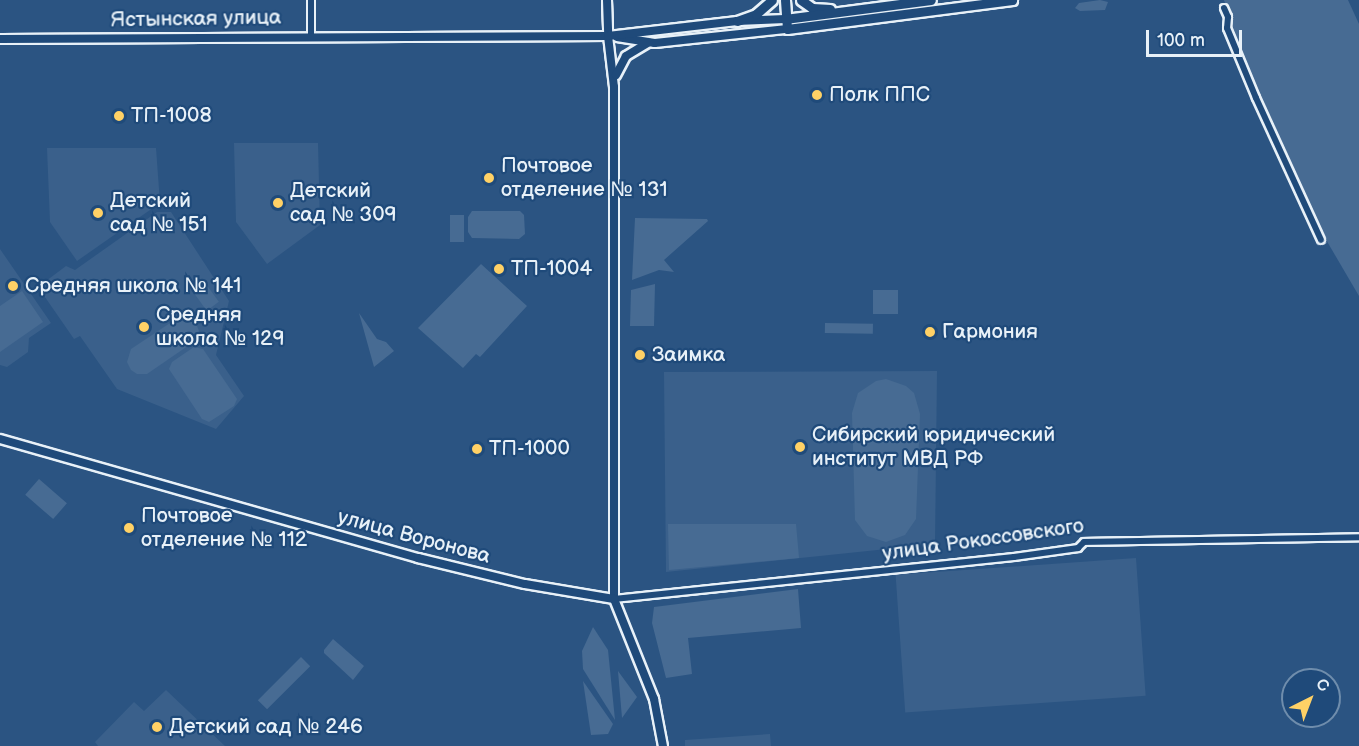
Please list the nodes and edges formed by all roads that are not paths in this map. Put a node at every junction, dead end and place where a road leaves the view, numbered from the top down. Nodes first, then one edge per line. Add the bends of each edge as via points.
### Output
1 (311, 0) edge
2 (607, 0) edge
3 (772, 0) edge
4 (785, 0) edge
5 (801, 0) edge
6 (931, 0) edge
7 (1012, 0) edge
8 (1224, 8) dead end
9 (856, 10) junction
10 (785, 19) junction
11 (737, 21) junction
12 (787, 30) junction
13 (311, 35) junction
14 (608, 36) junction
15 (0, 39) edge
16 (648, 43) junction
17 (614, 87) junction
18 (1321, 240) dead end
19 (0, 439) edge
20 (1359, 537) edge
21 (614, 599) junction
22 (663, 746) edge

1 - 13 street
2 - 14 street
3 - 11 main road via 756,14
4 - 10 main road
5 - 9 main road via 812,8
6 - 9 main road, Ястынская улица
7 - 12 main road, Ястынская улица
8 - 18 street via 1227,28 1256,98
9 - 10 main road, Ястынская улица
10 - 11 main road, Ястынская улица
10 - 12 main road
11 - 14 main road, Ястынская улица
12 - 16 main road, Ястынская улица
13 - 14 main road, Ястынская улица
13 - 15 main road, Ястынская улица
14 - 16 main road, Ястынская улица
14 - 17 main road
16 - 17 main road via 622,61
17 - 21 main road
19 - 21 main road, улица Воронова via 418,558 525,584
20 - 21 street, улица Рокоссовского via 1084,542 1078,548 1014,557
21 - 22 main road via 654,699

